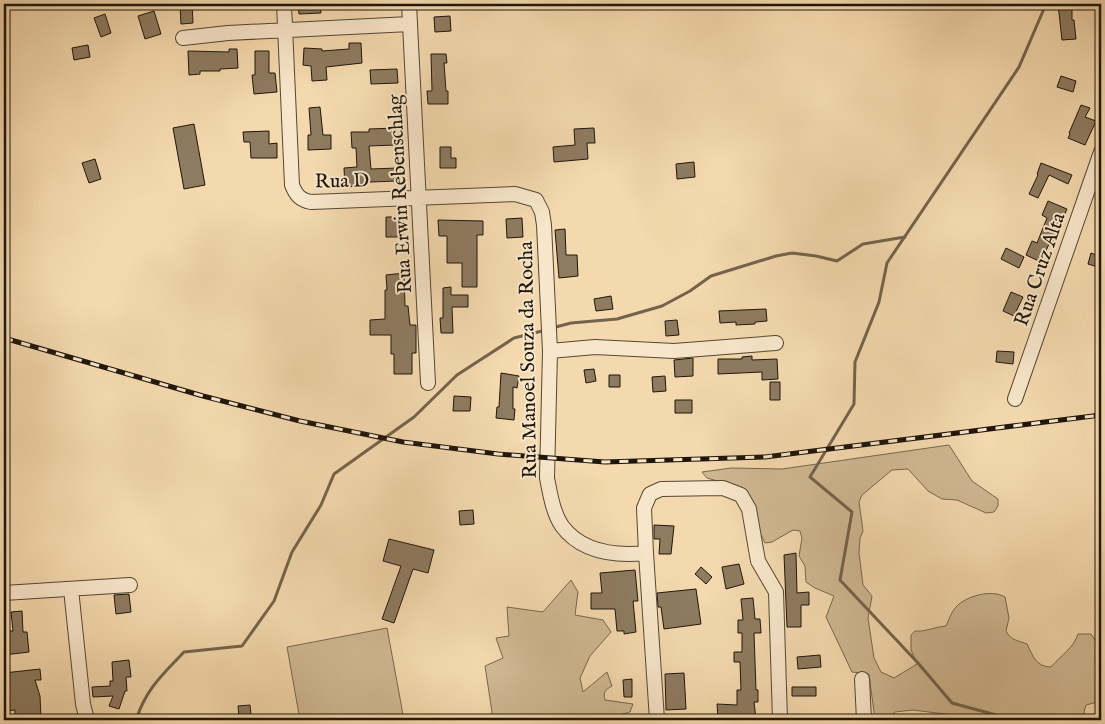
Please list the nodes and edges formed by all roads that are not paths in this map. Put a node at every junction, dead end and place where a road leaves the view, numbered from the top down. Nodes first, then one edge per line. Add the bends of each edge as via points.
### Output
1 (284, 4) edge
2 (409, 4) edge
3 (410, 24) junction
4 (285, 30) junction
5 (183, 38) dead end
6 (1101, 152) edge
7 (419, 198) junction
8 (776, 343) dead end
9 (550, 351) junction
10 (428, 383) dead end
11 (1015, 398) dead end
12 (646, 553) junction
13 (130, 585) dead end
14 (71, 589) junction
15 (4, 593) edge
16 (862, 679) dead end
17 (87, 720) edge
18 (657, 720) edge
19 (780, 720) edge
20 (864, 720) edge

1 - 4 street
2 - 3 street, Rua Erwin Rebenschlag
3 - 4 street
3 - 7 street, Rua Erwin Rebenschlag
4 - 5 street
4 - 7 street, Rua D via 292,185 298,197 311,202
6 - 11 street, Rua Cruz Alta
7 - 9 street, Rua Manoel Souza da Rocha via 515,194 536,200 544,225
7 - 10 street, Rua Erwin Rebenschlag
8 - 9 street via 674,350 595,347
9 - 12 street, Rua Manoel Souza da Rocha via 547,478 561,525 584,544 604,553
12 - 18 street
12 - 19 street via 644,508 650,494 661,489 723,488 741,496 749,509 758,561 776,592
13 - 14 street
14 - 15 street
14 - 17 street via 82,704
16 - 20 street

